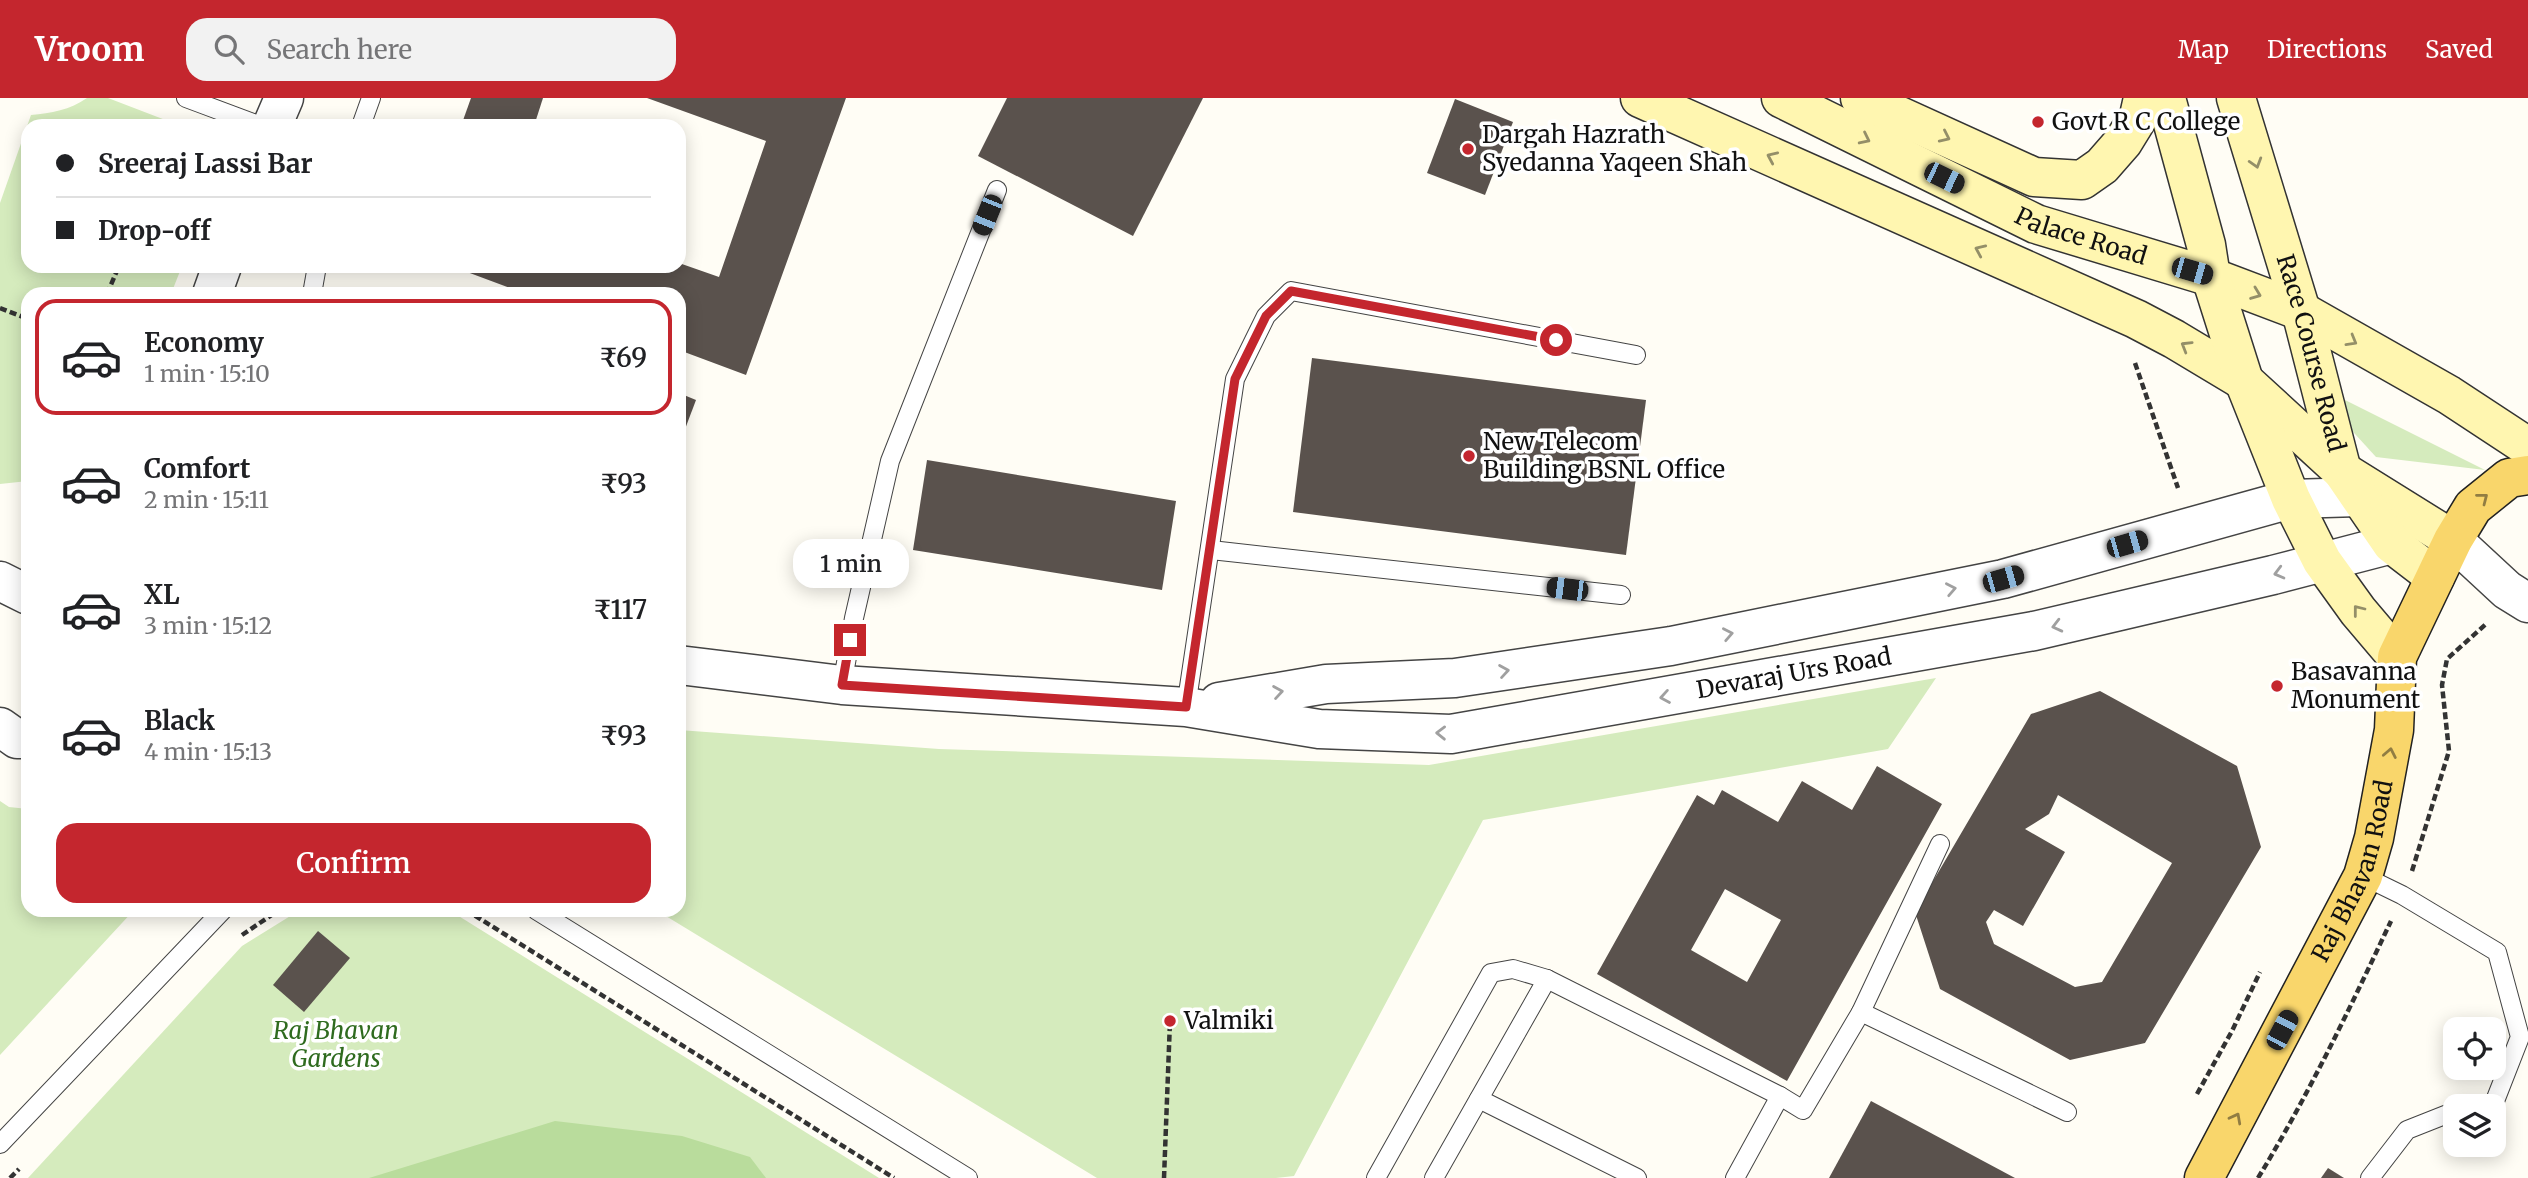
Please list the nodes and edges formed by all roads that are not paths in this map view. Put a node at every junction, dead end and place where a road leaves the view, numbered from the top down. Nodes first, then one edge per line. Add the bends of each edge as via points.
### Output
1 (186, 98) edge
2 (284, 98) edge
3 (371, 98) edge
4 (1640, 98) edge
5 (1782, 98) edge
6 (1860, 98) edge
7 (2143, 98) edge
8 (2166, 98) edge
9 (2236, 98) edge
10 (242, 119) edge
11 (275, 119) edge
12 (364, 119) edge
13 (997, 190) dead end
14 (2211, 277) junction
15 (2301, 311) junction
16 (1636, 355) dead end
17 (2244, 381) junction
18 (2528, 447) edge
19 (2528, 475) edge
20 (2350, 484) junction
21 (2291, 499) junction
22 (2453, 540) junction
23 (2392, 544) junction
24 (1211, 550) junction
25 (2322, 561) junction
26 (2435, 577) junction
27 (0, 581) edge
28 (21, 592) edge
29 (1621, 596) dead end
30 (2518, 597) edge
31 (2398, 657) junction
32 (686, 666) edge
33 (842, 685) junction
34 (1186, 707) junction
35 (0, 727) edge
36 (21, 739) edge
37 (1940, 844) dead end
38 (2362, 876) junction
39 (216, 917) edge
40 (547, 917) edge
41 (1547, 979) junction
42 (1861, 1012) junction
43 (2498, 1094) edge
44 (1780, 1096) junction
45 (1479, 1099) junction
46 (2067, 1112) dead end
47 (2443, 1116) edge
48 (0, 1144) edge
49 (968, 1178) edge
50 (1376, 1178) edge
51 (1433, 1178) edge
52 (1637, 1178) edge
53 (1735, 1178) edge
54 (2204, 1178) edge
55 (2371, 1178) edge

1 - 10 lane
2 - 11 street
3 - 12 lane
17 -> 4 main road, Palace Road via 2136,320
5 -> 14 main road, Palace Road via 2036,224
6 -> 7 main road, Palace Road via 2034,177 2082,180 2123,142 2139,116
8 - 14 main road
9 -> 15 main road, Race Course Road
13 - 33 lane via 890,461
14 -> 15 main road, Palace Road
14 - 17 main road
15 -> 18 main road, Palace Road via 2449,395
15 - 20 main road, Race Course Road
16 - 24 lane via 1291,291 1266,316 1235,379
17 - 20 main road, Palace Road
17 - 21 main road
22 -> 19 main road via 2473,507 2509,478
20 - 21 street, Devaraj Urs Road
20 - 22 main road
20 - 23 main road, Race Course Road
21 - 25 main road
34 -> 21 street, Devaraj Urs Road via 1326,684 1455,678 1671,646 2003,579
22 - 26 main road
22 - 30 street
23 - 25 street, Devaraj Urs Road
23 - 26 main road, Race Course Road
24 - 29 lane
24 - 34 lane
31 -> 25 main road
25 -> 34 street, Devaraj Urs Road via 2034,631 1451,734 1319,729
26 - 31 main road
27 - 28 street
38 -> 31 main road, Raj Bhavan Road via 2374,838 2394,730
32 - 33 street, Devaraj Urs Road
33 - 34 street, Devaraj Urs Road
35 - 36 street
37 - 42 lane
38 - 43 lane via 2497,952 2520,1037
54 -> 38 main road, Raj Bhavan Road
39 - 48 lane
40 - 49 lane
41 - 44 lane
41 - 45 lane
41 - 50 lane via 1513,969 1491,973
42 - 44 lane via 1802,1110
42 - 46 lane
44 - 53 lane
45 - 51 lane
45 - 52 lane
47 - 55 lane via 2407,1130

